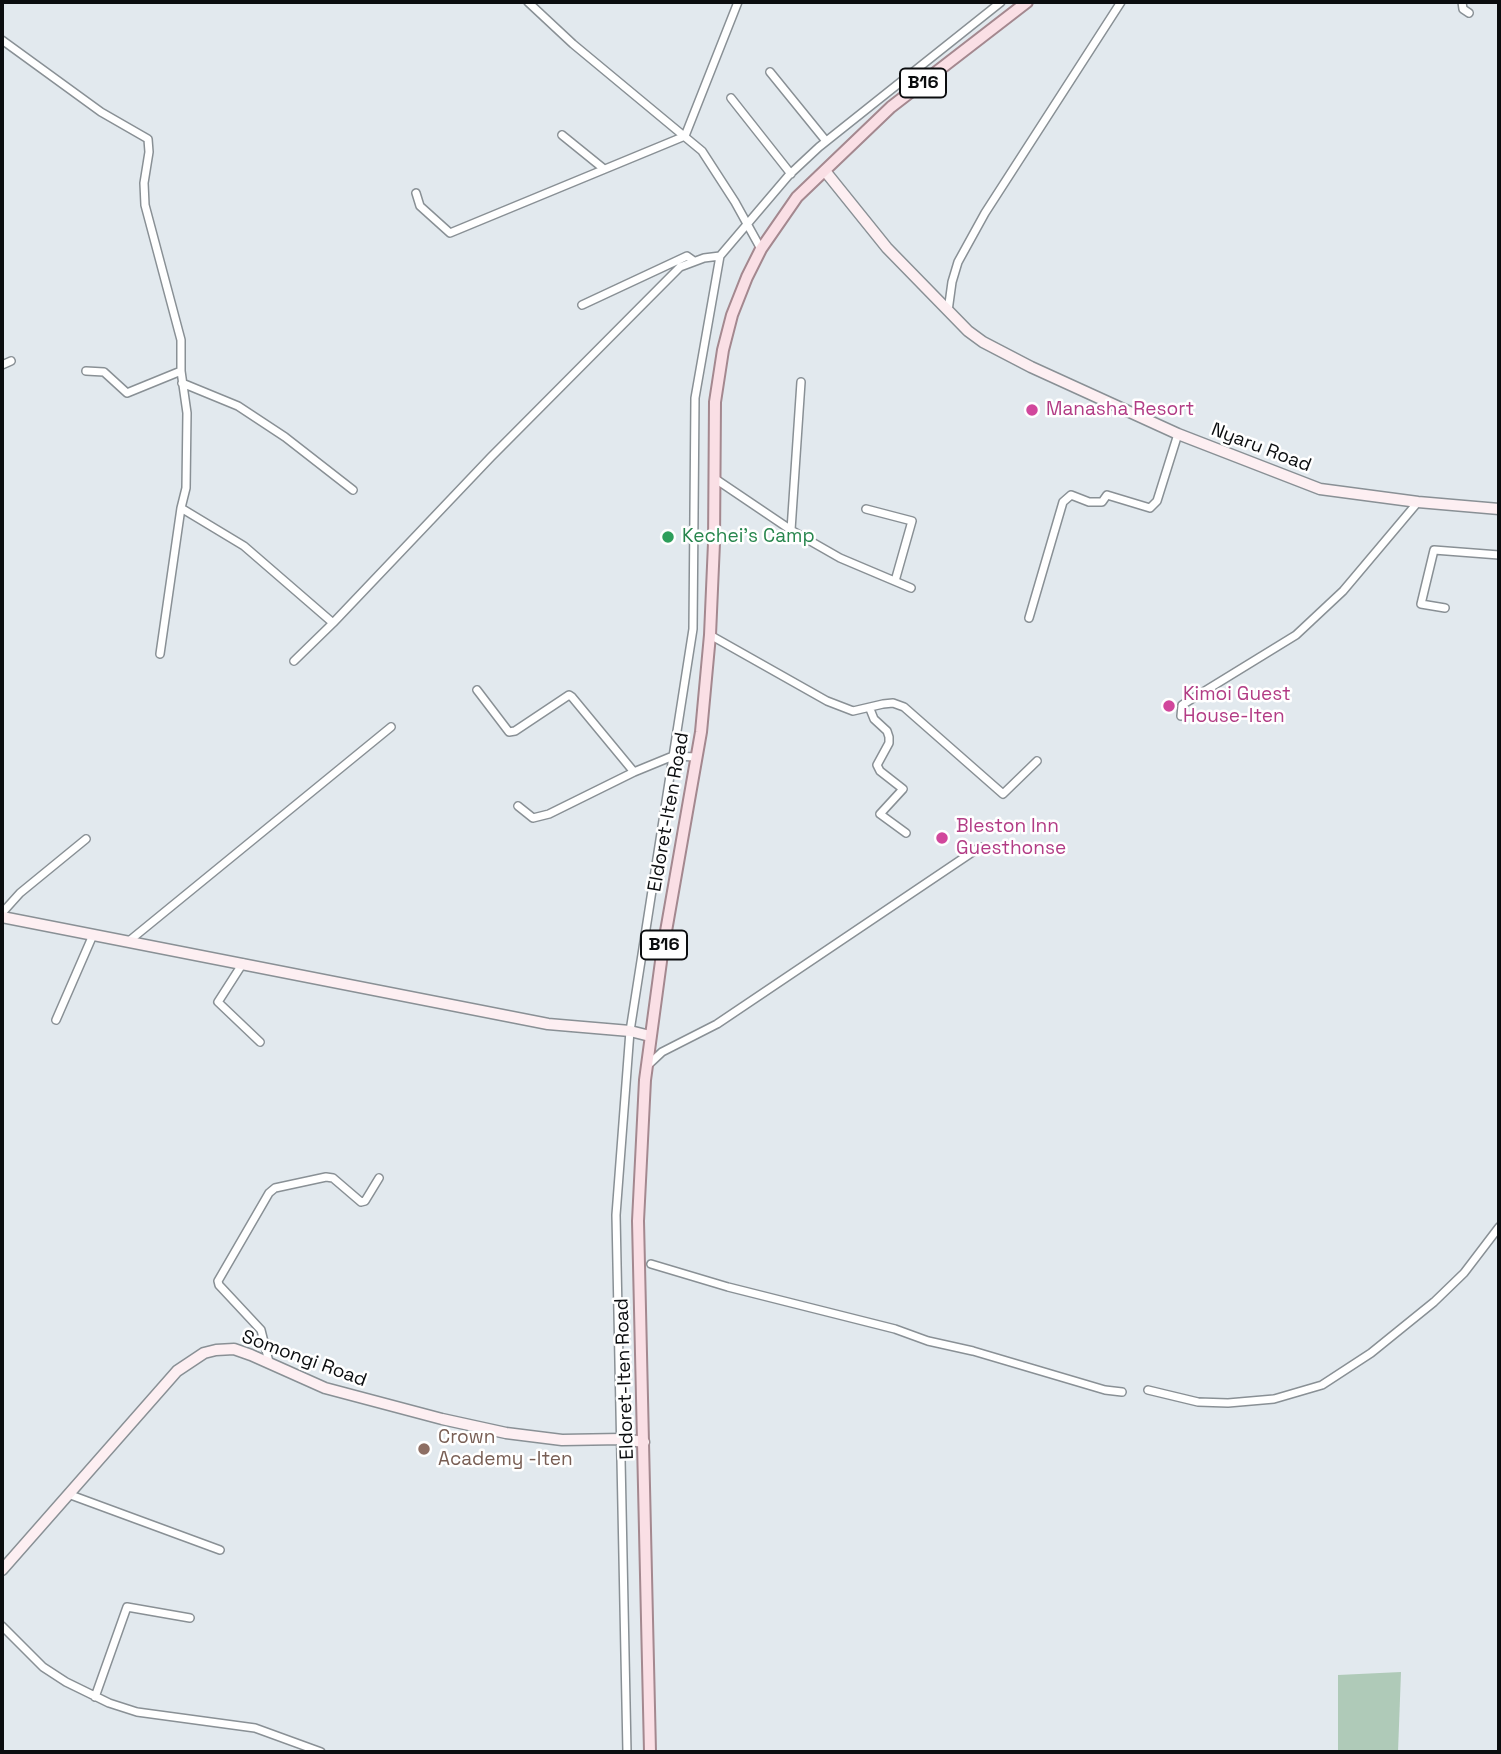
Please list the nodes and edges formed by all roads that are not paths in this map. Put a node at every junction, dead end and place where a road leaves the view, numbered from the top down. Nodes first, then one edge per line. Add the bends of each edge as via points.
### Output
1 (528, 2) edge
2 (738, 2) edge
3 (1001, 2) edge
4 (1027, 2) edge
5 (1121, 2) edge
6 (1462, 2) edge
7 (1469, 13) dead end
8 (2, 40) edge
9 (770, 72) dead end
10 (731, 98) dead end
11 (562, 135) dead end
12 (685, 136) junction
13 (826, 141) junction
14 (604, 170) junction
15 (825, 171) junction
16 (791, 174) junction
17 (416, 193) dead end
18 (747, 225) junction
19 (761, 249) junction
20 (720, 256) junction
21 (694, 261) junction
22 (582, 305) dead end
23 (952, 314) junction
24 (11, 361) dead end
25 (2, 365) edge
26 (86, 371) dead end
27 (181, 371) junction
28 (801, 382) dead end
29 (183, 383) junction
30 (1178, 434) junction
31 (714, 478) junction
32 (353, 490) dead end
33 (1418, 502) junction
34 (181, 509) junction
35 (866, 509) dead end
36 (1499, 509) edge
37 (791, 530) junction
38 (1499, 555) edge
39 (895, 582) junction
40 (911, 588) dead end
41 (1445, 608) dead end
42 (1029, 618) dead end
43 (333, 623) junction
44 (710, 635) junction
45 (160, 654) dead end
46 (294, 661) dead end
47 (477, 690) dead end
48 (870, 709) junction
49 (1181, 716) dead end
50 (391, 727) dead end
51 (673, 756) junction
52 (696, 757) junction
53 (1037, 761) dead end
54 (634, 772) junction
55 (518, 806) dead end
56 (905, 833) dead end
57 (86, 839) dead end
58 (980, 848) dead end
59 (2, 915) edge
60 (93, 934) junction
61 (129, 941) junction
62 (243, 963) junction
63 (56, 1020) dead end
64 (630, 1031) junction
65 (650, 1036) junction
66 (260, 1042) dead end
67 (645, 1067) junction
68 (379, 1178) dead end
69 (1499, 1227) edge
70 (651, 1264) dead end
71 (269, 1362) junction
72 (1148, 1390) dead end
73 (1122, 1392) dead end
74 (622, 1439) junction
75 (644, 1442) junction
76 (68, 1494) junction
77 (220, 1550) dead end
78 (2, 1570) edge
79 (190, 1618) dead end
80 (2, 1626) edge
81 (95, 1697) junction
82 (321, 1752) edge
83 (627, 1752) edge
84 (650, 1752) edge

1 - 12 street
2 - 12 street
3 - 13 street
4 - 15 main road, Eldoret-Iten Road / B16 via 891,107
5 - 23 street via 958,262 952,282
6 - 7 street
8 - 27 street via 101,112 148,139 145,205 181,340
9 - 13 street
10 - 16 street
11 - 14 street
12 - 14 street
12 - 18 street via 702,151
13 - 16 street
14 - 17 street via 450,233 421,206
15 - 19 main road, Eldoret-Iten Road / B16 via 797,197
15 - 23 street, Nyaru Road via 887,248
16 - 18 street
18 - 19 street
18 - 20 street
19 - 31 main road, Eldoret-Iten Road / B16 via 732,315 723,350 715,402
20 - 21 street
20 - 51 street via 695,398 693,629
21 - 22 street via 687,256
21 - 43 street via 680,267
23 - 30 street, Nyaru Road via 976,337 1012,357
24 - 25 street
26 - 27 street via 104,372 127,393
27 - 29 street
28 - 37 street
29 - 32 street via 238,406
29 - 34 street via 186,488
30 - 33 street, Nyaru Road via 1321,489
30 - 42 street via 1157,501 1150,508 1107,495 1102,502 1071,495 1063,502
31 - 37 street
31 - 44 main road, Eldoret-Iten Road / B16
33 - 36 street, Nyaru Road
33 - 49 street via 1343,591 1296,635 1182,705
34 - 43 street via 244,546
34 - 45 street
35 - 39 street via 912,521
37 - 39 street
38 - 41 street via 1434,550 1421,604
39 - 40 street
43 - 46 street
44 - 48 street via 827,701 853,711
44 - 52 main road, Eldoret-Iten Road / B16
47 - 54 street via 509,732 572,697
48 - 53 street via 893,703 904,708 1003,794
48 - 56 street via 889,737 877,765 903,789 880,814
50 - 61 street
51 - 52 street
51 - 54 street
51 - 64 street
52 - 65 main road, Eldoret-Iten Road / B16
54 - 55 street via 549,814 533,818
57 - 59 street via 20,893
58 - 67 street
59 - 60 street
60 - 61 street
60 - 63 street
61 - 62 street
62 - 64 street via 548,1024
62 - 66 street via 218,1002
64 - 65 street
64 - 74 street via 616,1215
65 - 67 main road, Eldoret-Iten Road / B16
67 - 75 main road, Eldoret-Iten Road / B16 via 638,1221
68 - 71 street via 361,1202 326,1177 269,1193 218,1281 261,1330
69 - 72 street via 1434,1303 1322,1385 1274,1399 1228,1403 1198,1402
70 - 73 street
71 - 74 street, Somongi Road via 325,1388 506,1433 562,1440
71 - 76 street, Somongi Road via 234,1349 216,1350 188,1362
74 - 75 street, Somongi Road
74 - 83 street
75 - 84 main road, Eldoret-Iten Road / B16
76 - 77 street
76 - 78 street, Somongi Road
79 - 81 street via 127,1607
80 - 81 street via 43,1667
81 - 82 street via 136,1712 255,1728

